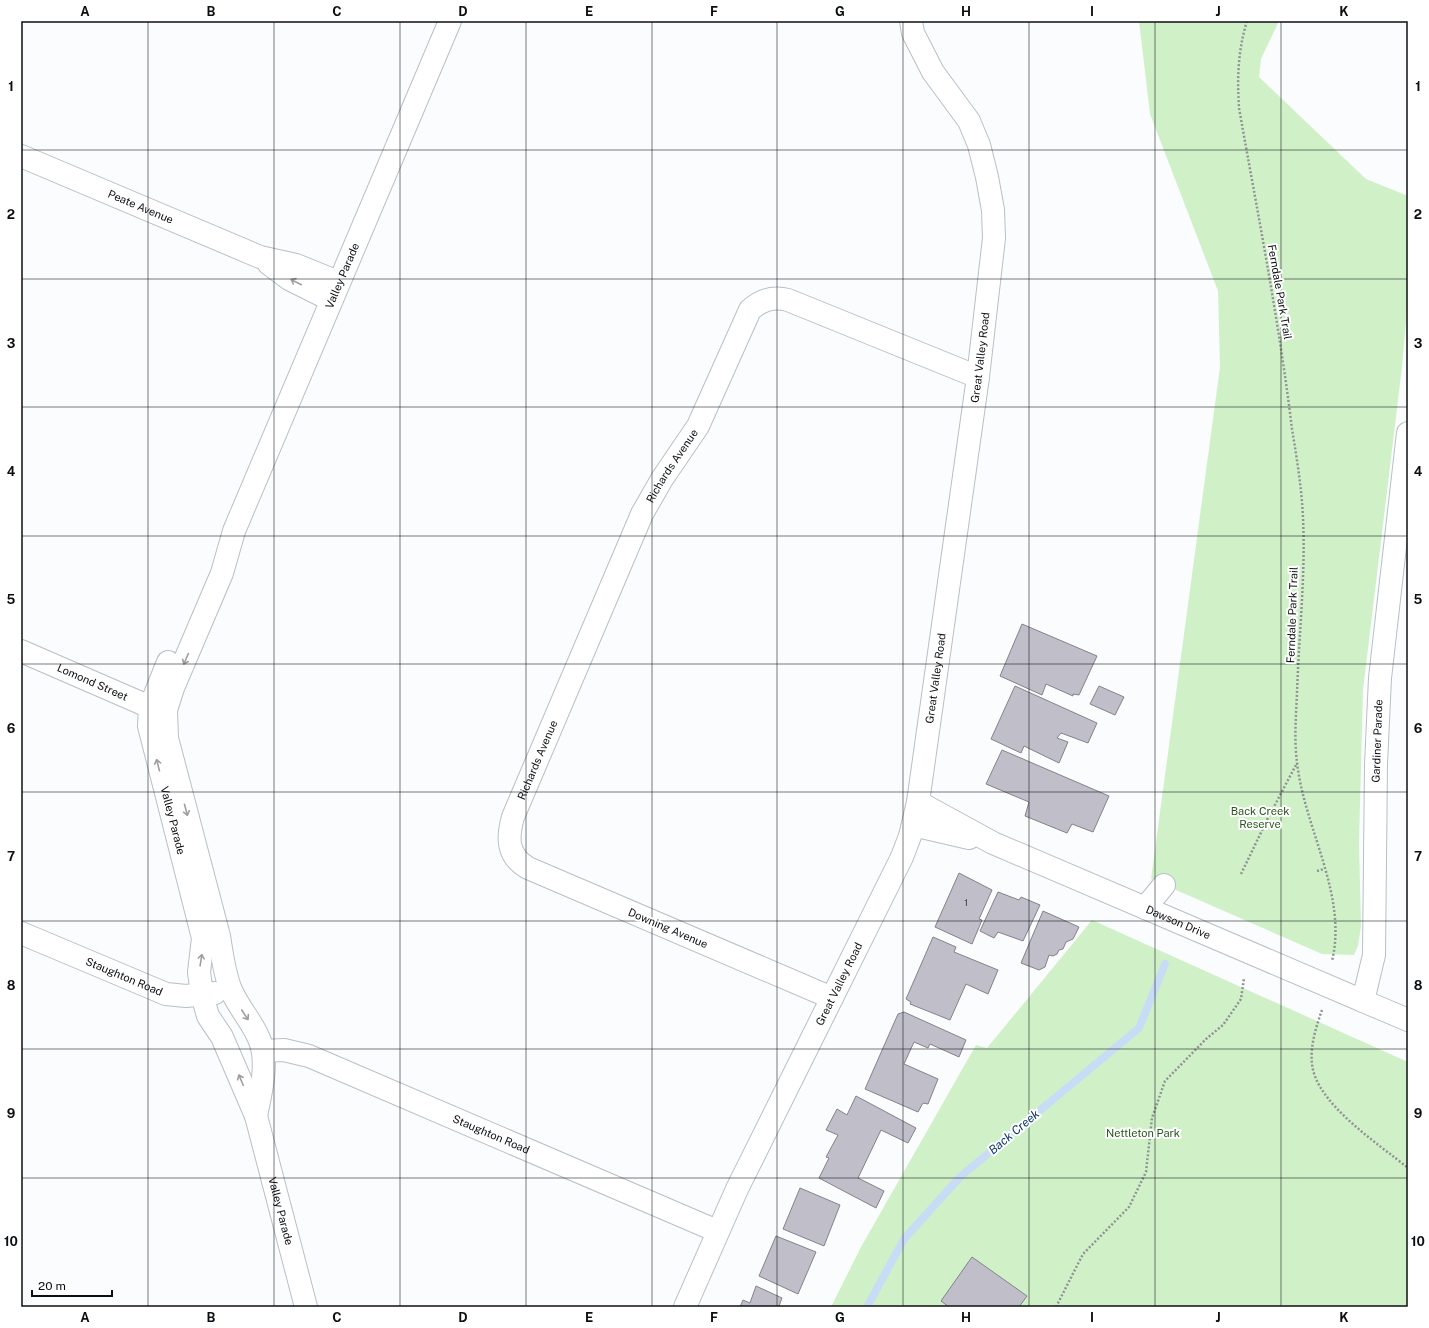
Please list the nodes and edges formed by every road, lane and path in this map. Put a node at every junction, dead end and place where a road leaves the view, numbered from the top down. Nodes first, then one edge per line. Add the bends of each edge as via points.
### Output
1 (450, 21) edge
2 (911, 21) edge
3 (1247, 21) edge
4 (21, 156) edge
5 (334, 291) junction
6 (978, 377) junction
7 (1408, 433) edge
8 (1403, 508) edge
9 (21, 651) edge
10 (158, 708) junction
11 (1297, 763) junction
12 (918, 802) junction
13 (913, 825) junction
14 (994, 843) junction
15 (511, 851) joint
16 (1324, 869) junction
17 (1317, 871) dead end
18 (1241, 874) dead end
19 (1164, 885) dead end
20 (1145, 908) junction
21 (21, 933) edge
22 (1248, 952) junction
23 (1331, 986) junction
24 (231, 989) junction
25 (202, 995) junction
26 (832, 998) junction
27 (1363, 1000) junction
28 (1408, 1020) edge
29 (263, 1051) junction
30 (256, 1116) junction
31 (1408, 1168) edge
32 (717, 1231) junction
33 (306, 1307) edge
34 (685, 1307) edge
35 (1056, 1307) edge

1 - 5 street, Valley Parade
2 - 6 street, Great Valley Road via 913,33 933,72 969,122 979,145 987,176 993,210 994,238
3 - 11 path, Ferndale Park Trail via 1239,53 1239,108 1274,300 1302,503 1303,556
4 - 5 street, Peate Avenue via 260,257 296,265
5 - 10 street, Valley Parade via 234,531 210,568
6 - 12 street, Great Valley Road
6 - 15 street, Richards Avenue via 788,300 766,300 750,310 698,426 642,514 513,817 508,832
7 - 8 street, Gardiner Parade
8 - 27 street, Gardiner Parade via 1383,641 1377,718 1374,955
9 - 10 street, Lomond Street
10 -> 24 street, Valley Parade
25 -> 10 street, Valley Parade via 199,972 203,938 149,726
11 - 16 path, Ferndale Park Trail via 1312,831
11 - 18 path
12 - 13 street, Great Valley Road
12 - 14 street, Dawson Drive
13 - 14 street, Dawson Drive
13 - 26 street, Great Valley Road via 902,857
14 - 20 street, Dawson Drive
15 - 26 street, Downing Avenue via 516,860 528,868
16 - 17 path
16 - 23 path, Ferndale Park Trail via 1334,903 1336,927
19 - 20 street
20 - 22 street, Dawson Drive
21 - 25 street, Staughton Road via 166,994
22 - 23 street, Dawson Drive
22 - 35 path via 1241,998 1223,1026 1206,1039 1164,1081 1152,1118 1146,1172 1129,1207 1083,1254
23 - 27 street, Dawson Drive
23 - 31 path, Ferndale Park Trail via 1315,1034 1312,1064 1315,1074 1336,1107
24 - 25 street, Staughton Road
24 -> 29 street, Valley Parade via 255,1031
30 -> 25 street, Valley Parade via 222,1037 208,1016
26 - 32 street, Great Valley Road
27 - 28 street
29 - 30 street, Valley Parade via 265,1074
29 - 32 street, Staughton Road via 284,1050 309,1056
30 - 33 street, Valley Parade
32 - 34 street, Great Valley Road

